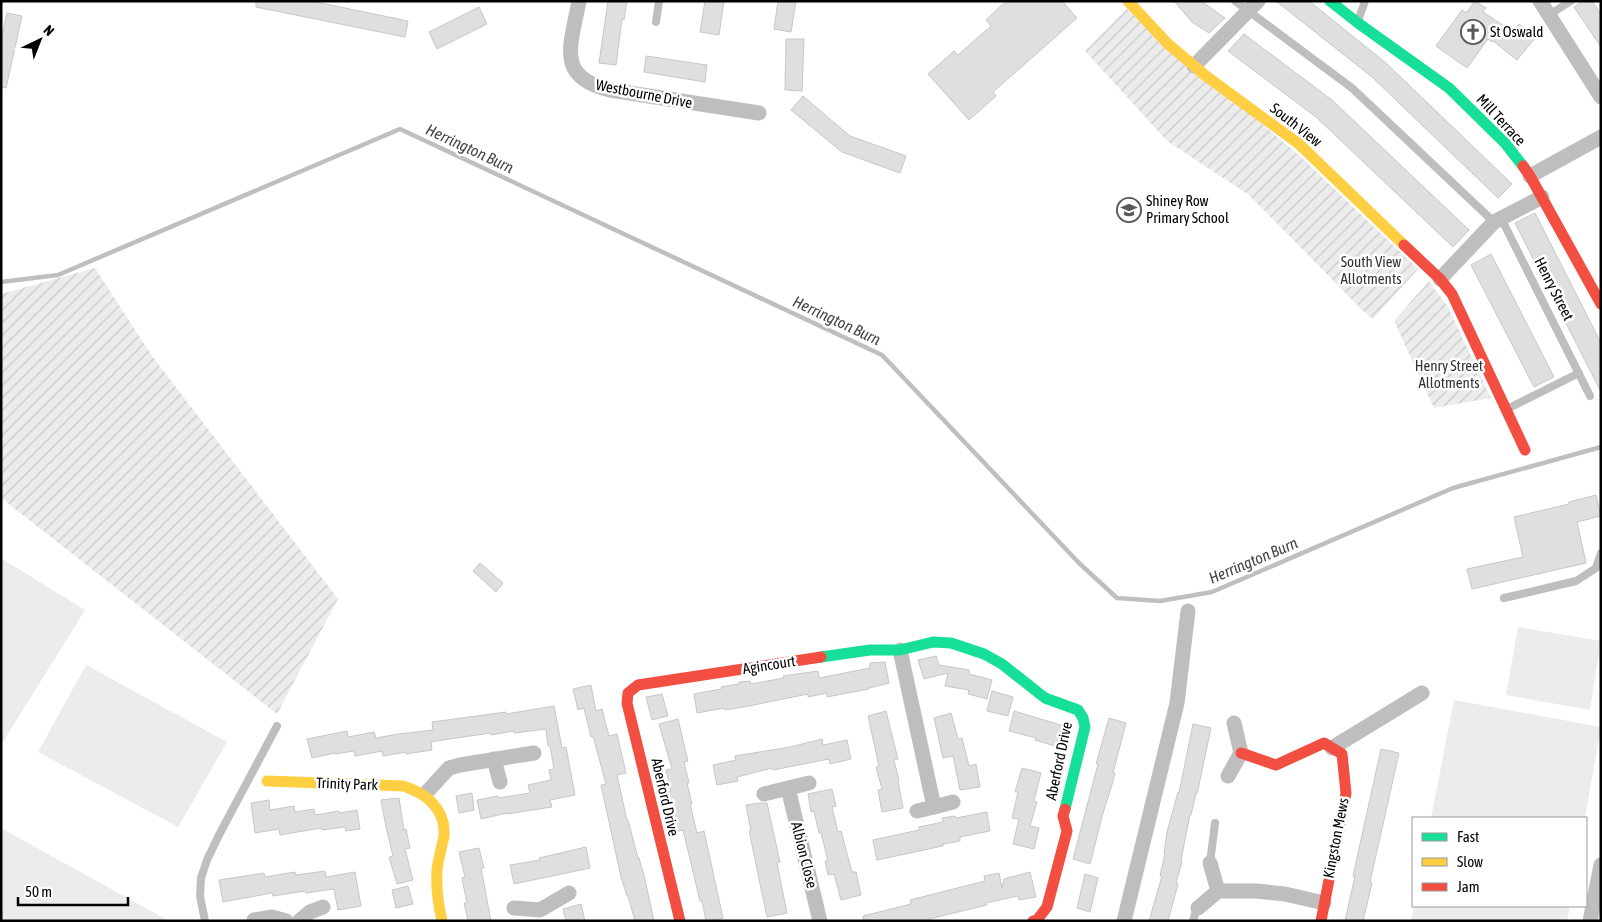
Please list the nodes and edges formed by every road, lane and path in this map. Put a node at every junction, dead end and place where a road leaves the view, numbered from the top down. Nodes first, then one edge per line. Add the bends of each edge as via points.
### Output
1 (579, 1) edge
2 (659, 1) edge
3 (1128, 1) edge
4 (1235, 1) edge
5 (1330, 1) edge
6 (1365, 1) edge
7 (1540, 1) edge
8 (1571, 1) edge
9 (1254, 6) edge
10 (1548, 15) junction
11 (656, 22) dead end
12 (1358, 23) junction
13 (1194, 66) junction
14 (1601, 97) edge
15 (759, 113) dead end
16 (1601, 137) edge
17 (1530, 176) junction
18 (1542, 197) junction
19 (1498, 220) junction
20 (1440, 279) junction
21 (1601, 304) edge
22 (1579, 374) junction
23 (1590, 396) dead end
24 (1506, 409) junction
25 (1524, 450) dead end
26 (1601, 553) edge
27 (1504, 598) dead end
28 (1188, 611) dead end
29 (900, 650) junction
30 (638, 685) joint
31 (1422, 693) dead end
32 (1083, 718) joint
33 (1234, 723) dead end
34 (277, 726) dead end
35 (1332, 748) junction
36 (534, 753) dead end
37 (1241, 753) junction
38 (494, 759) junction
39 (1228, 776) dead end
40 (267, 781) dead end
41 (500, 782) dead end
42 (809, 784) dead end
43 (788, 788) junction
44 (425, 794) junction
45 (764, 794) dead end
46 (953, 802) dead end
47 (934, 807) junction
48 (917, 811) dead end
49 (1215, 823) dead end
50 (1210, 863) joint
51 (1601, 865) edge
52 (1218, 891) junction
53 (569, 893) dead end
54 (1324, 903) junction
55 (323, 907) dead end
56 (514, 908) dead end
57 (541, 915) edge
58 (1196, 915) edge
59 (254, 920) edge
60 (204, 921) edge
61 (286, 921) edge
62 (299, 921) edge
63 (442, 921) edge
64 (680, 921) edge
65 (820, 921) edge
66 (1033, 921) edge
67 (1124, 921) edge
68 (1321, 921) edge
69 (1590, 921) edge

1 - 15 street, Westbourne Drive via 570,49 571,62 585,82 610,90
2 - 11 lane
3 - 13 street, South View via 1167,44
4 - 9 lane
5 - 12 street, Mill Terrace
6 - 12 lane
7 - 10 street
8 - 10 lane
9 - 13 street
9 - 19 lane via 1352,88
10 - 14 street
12 - 17 street, Mill Terrace via 1449,88 1505,143
13 - 20 street, South View via 1299,144
16 - 17 street
17 - 18 street, Mill Terrace
18 - 19 street
18 - 21 street, Mill Terrace
19 - 20 street
19 - 22 lane, Henry Street
20 - 24 street via 1452,294
22 - 23 lane, Henry Street
22 - 24 lane
24 - 25 street
26 - 27 lane via 1596,568 1576,581
28 - 67 street via 1177,703
29 - 30 street, Agincourt via 870,650
29 - 32 street, Agincourt via 933,642 951,643 984,654 1002,664 1026,686 1045,698 1078,710
29 - 47 street
30 - 64 street, Aberford Drive via 628,693 627,703
31 - 35 street
32 - 66 street, Aberford Drive via 1085,727 1063,816 1068,831 1047,907
33 - 37 street
34 - 60 lane via 207,860 200,896
35 - 37 street via 1324,743 1276,765
35 - 54 street, Kingston Mews via 1342,754 1346,793
36 - 38 street
37 - 39 street
38 - 41 street
38 - 44 street via 449,768
40 - 44 street, Trinity Park via 403,786
42 - 43 street
43 - 45 street
43 - 65 street, Albion Close
44 - 63 street via 444,822 437,870
46 - 47 street
47 - 48 street
49 - 50 lane
50 - 52 street
51 - 69 street
52 - 54 street via 1285,894
52 - 58 street
53 - 57 street
54 - 68 street, Kingston Mews
55 - 62 street
56 - 57 street
59 - 61 street via 272,917

